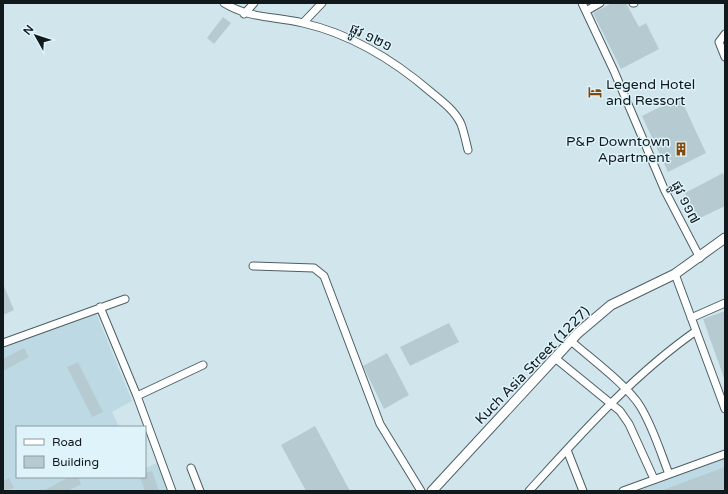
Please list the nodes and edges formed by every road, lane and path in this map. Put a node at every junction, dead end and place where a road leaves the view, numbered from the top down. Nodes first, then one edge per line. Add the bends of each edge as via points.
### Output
1 (224, 3) edge
2 (254, 3) edge
3 (322, 3) edge
4 (582, 3) edge
5 (600, 3) edge
6 (586, 11) junction
7 (244, 14) junction
8 (303, 23) junction
9 (725, 34) edge
10 (725, 57) edge
11 (468, 150) dead end
12 (725, 238) edge
13 (700, 258) junction
14 (253, 266) dead end
15 (675, 274) junction
16 (125, 298) dead end
17 (725, 303) edge
18 (100, 307) junction
19 (691, 318) junction
20 (696, 331) junction
21 (571, 341) junction
22 (3, 342) edge
23 (555, 358) junction
24 (203, 365) dead end
25 (626, 390) junction
26 (137, 396) junction
27 (611, 404) junction
28 (725, 409) edge
29 (567, 450) junction
30 (725, 454) edge
31 (191, 468) dead end
32 (670, 474) junction
33 (654, 479) junction
34 (172, 491) edge
35 (200, 491) edge
36 (421, 491) edge
37 (432, 491) edge
38 (529, 491) edge
39 (583, 491) edge
40 (623, 491) edge

1 - 7 street, ផ្លូវ ១២១
2 - 7 street
3 - 8 street
4 - 6 street, ផ្លូវ ១១៧
5 - 6 street
6 - 13 street, ផ្លូវ ១១៧ via 665,191
7 - 8 street, ផ្លូវ ១២១
8 - 11 street, ផ្លូវ ១២១ via 352,40 412,75 450,107 461,124
9 - 10 street via 719,42
12 - 13 street, Kuch Asia Street (1227)
13 - 15 street, Kuch Asia Street (1227)
14 - 36 street via 314,268 324,276 380,424
15 - 19 street
15 - 21 street, Kuch Asia Street (1227) via 611,305
16 - 18 street
17 - 19 street
18 - 22 street
18 - 26 street
19 - 20 street
20 - 25 street via 670,349
20 - 28 street
21 - 23 street, Kuch Asia Street (1227)
21 - 25 street
23 - 27 street
23 - 37 street, Kuch Asia Street (1227)
24 - 26 street
25 - 27 street
25 - 32 street via 648,419
26 - 34 street
27 - 29 street
27 - 33 street via 620,411 629,424
29 - 38 street
29 - 39 street
30 - 32 street
31 - 35 street
32 - 33 street
33 - 40 street

